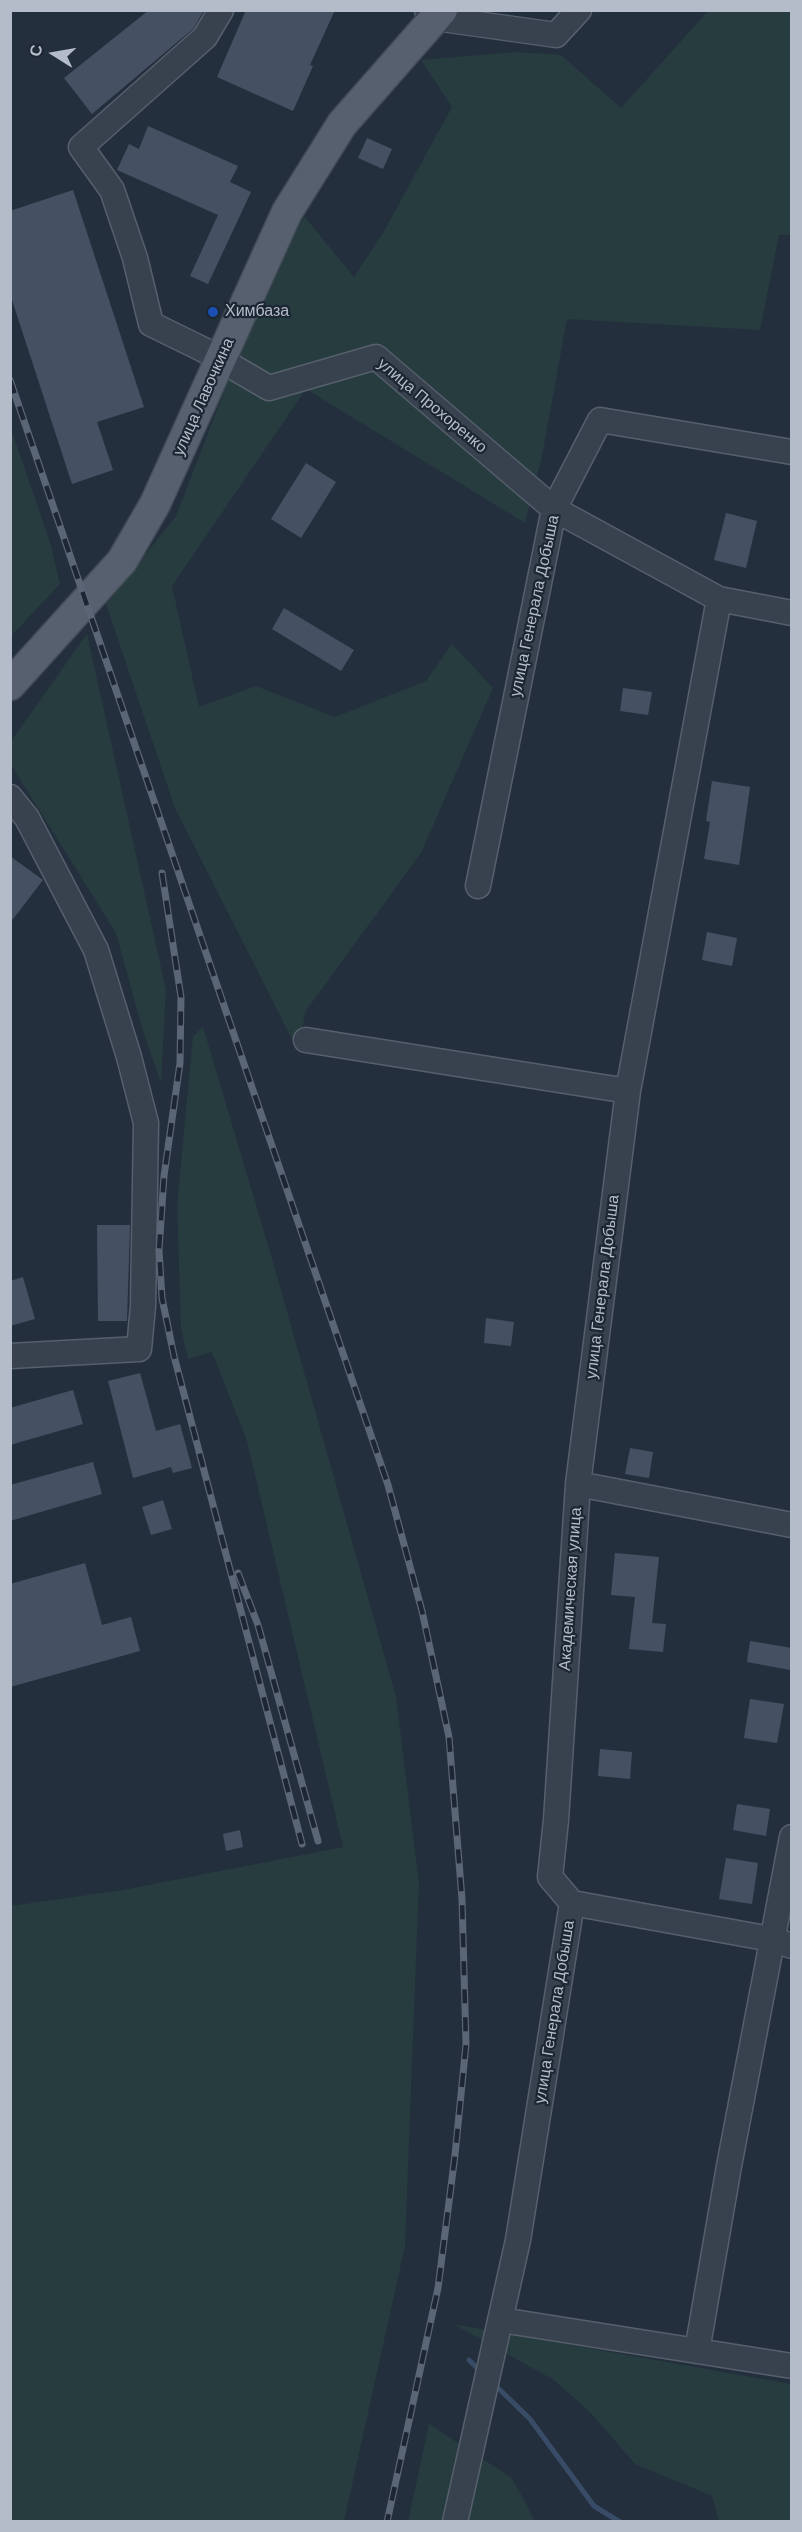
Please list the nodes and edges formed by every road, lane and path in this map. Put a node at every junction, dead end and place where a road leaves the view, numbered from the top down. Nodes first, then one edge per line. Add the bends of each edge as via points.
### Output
1 (221, 10) edge
2 (579, 10) edge
3 (435, 13) edge
4 (220, 360) junction
5 (792, 452) edge
6 (554, 509) junction
7 (719, 599) junction
8 (792, 614) edge
9 (10, 685) edge
10 (10, 797) edge
11 (478, 886) dead end
12 (306, 1040) dead end
13 (628, 1091) junction
14 (10, 1356) edge
15 (578, 1484) junction
16 (792, 1524) edge
17 (792, 1837) edge
18 (572, 1903) junction
19 (781, 1943) edge
20 (501, 2320) junction
21 (697, 2351) junction
22 (792, 2366) edge
23 (455, 2522) edge

1 - 4 street, улица Прохоренко via 205,38 81,147 112,190 135,258 151,324
2 - 3 street via 556,35
3 - 4 main road, улица Лавочкина via 336,134 287,212
4 - 6 street, улица Прохоренко via 269,388 376,357
4 - 9 main road, улица Лавочкина via 155,504 122,561
5 - 6 street, улица Генерала Добыша via 600,420
6 - 7 street, улица Прохоренко
6 - 11 street, улица Генерала Добыша
7 - 8 street, улица Прохоренко
7 - 13 street, улица Генерала Добыша
10 - 14 street via 27,818 96,950 146,1124 139,1348
12 - 13 street
13 - 15 street, улица Генерала Добыша
15 - 16 street, Академическая улица
15 - 18 street, Академическая улица via 550,1876
17 - 19 street
18 - 19 street, улица Генерала Добыша
18 - 20 street, улица Генерала Добыша via 520,2228
19 - 21 street
20 - 21 street
20 - 23 street, улица Генерала Добыша
21 - 22 street

